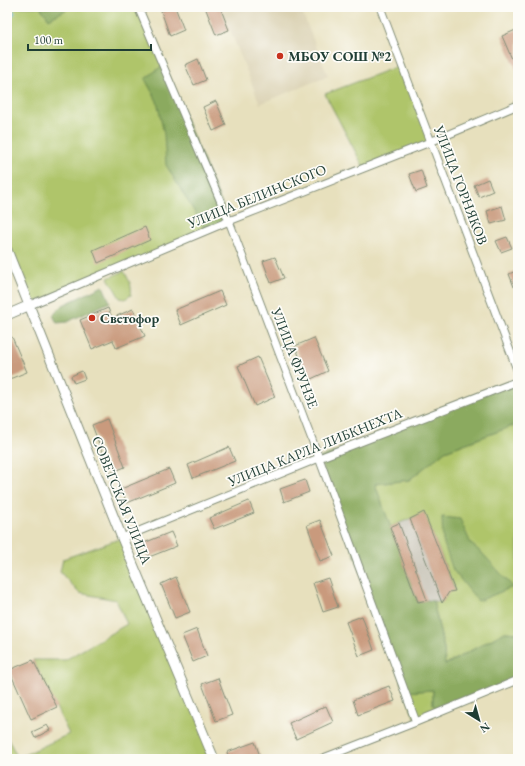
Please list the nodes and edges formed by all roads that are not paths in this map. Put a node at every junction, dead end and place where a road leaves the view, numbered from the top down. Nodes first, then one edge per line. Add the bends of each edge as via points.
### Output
1 (138, 7) edge
2 (380, 7) edge
3 (518, 105) edge
4 (430, 142) junction
5 (229, 221) junction
6 (7, 250) edge
7 (30, 305) junction
8 (7, 315) edge
9 (518, 372) edge
10 (518, 381) edge
11 (319, 458) junction
12 (122, 538) junction
13 (518, 680) edge
14 (416, 722) junction
15 (214, 759) edge
16 (321, 759) edge

1 - 5 street, УЛИЦА ФРУНЗЕ
2 - 4 street, УЛИЦА ГОРНЯКОВ
3 - 4 street, УЛИЦА БЕЛИНСКОГО
4 - 5 street, УЛИЦА БЕЛИНСКОГО
4 - 9 street, УЛИЦА ГОРНЯКОВ
5 - 7 street, УЛИЦА БЕЛИНСКОГО
5 - 11 street, УЛИЦА ФРУНЗЕ
6 - 7 street, СОВЕТСКАЯ УЛИЦА
7 - 8 street, УЛИЦА БЕЛИНСКОГО
7 - 12 street, СОВЕТСКАЯ УЛИЦА
10 - 11 street, УЛИЦА КАРЛА ЛИБКНЕХТА
11 - 12 street, УЛИЦА КАРЛА ЛИБКНЕХТА
11 - 14 street, УЛИЦА ФРУНЗЕ
12 - 15 street, СОВЕТСКАЯ УЛИЦА
13 - 14 street
14 - 16 street

